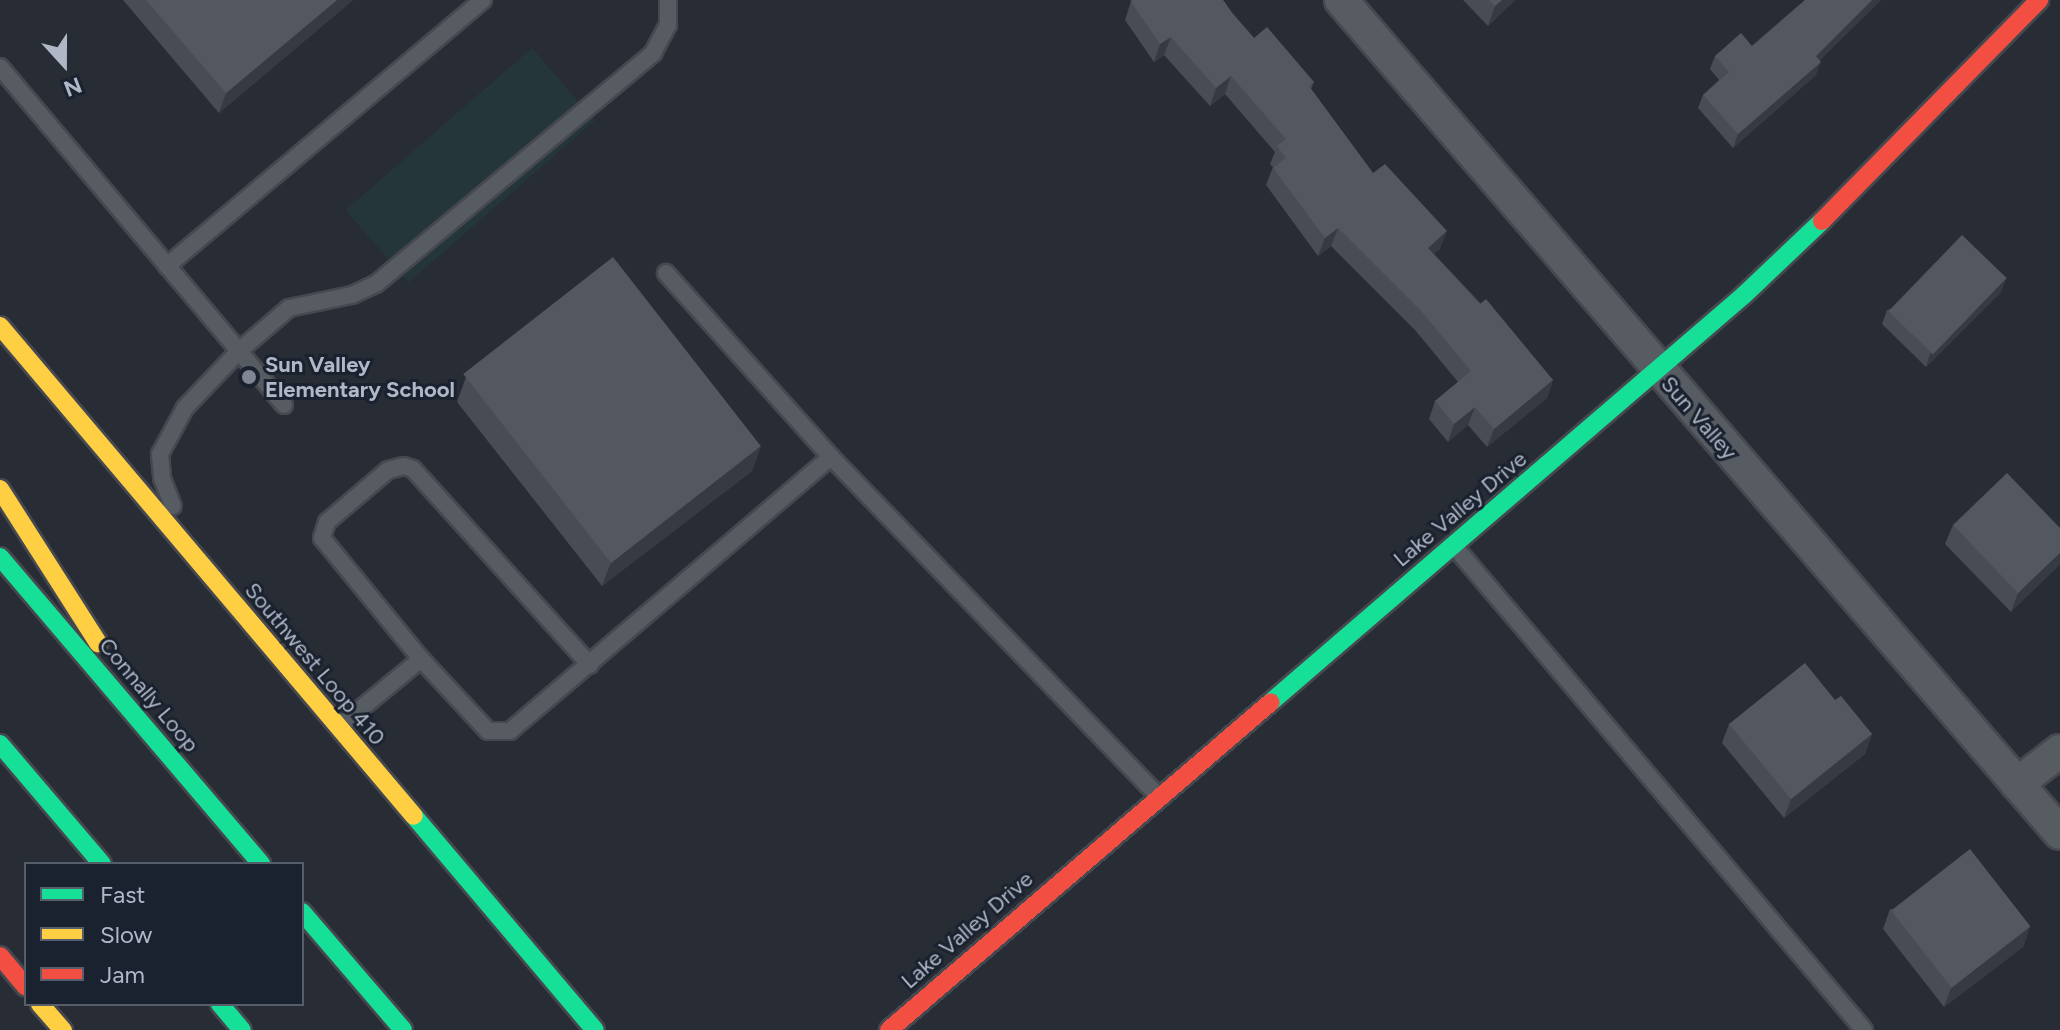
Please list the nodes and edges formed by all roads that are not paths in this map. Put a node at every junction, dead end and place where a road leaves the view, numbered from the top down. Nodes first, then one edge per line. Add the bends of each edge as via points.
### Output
1 (483, 0) edge
2 (668, 0) edge
3 (1341, 0) edge
4 (2039, 0) edge
5 (0, 67) edge
6 (167, 266) junction
7 (666, 273) dead end
8 (0, 326) edge
9 (239, 351) junction
10 (1658, 372) junction
11 (284, 405) dead end
12 (831, 457) junction
13 (0, 489) edge
14 (1454, 546) junction
15 (192, 556) junction
16 (0, 557) edge
17 (421, 659) junction
18 (590, 665) junction
19 (337, 728) junction
20 (154, 738) junction
21 (0, 744) edge
22 (2060, 751) edge
23 (2017, 784) junction
24 (1159, 796) junction
25 (2060, 833) edge
26 (100, 862) edge
27 (259, 862) edge
28 (304, 914) edge
29 (0, 956) edge
30 (24, 985) edge
31 (42, 1006) edge
32 (222, 1006) edge
33 (63, 1030) edge
34 (242, 1030) edge
35 (403, 1030) edge
36 (595, 1030) edge
37 (889, 1030) edge
38 (1864, 1030) edge

1 - 6 lane
2 - 9 lane via 668,25 653,53 376,284 352,295 289,308
3 - 10 street, Sun Valley
4 - 10 main road, Lake Valley Drive via 1894,153
5 - 6 lane
6 - 9 lane
7 - 12 lane
8 - 15 main road, Southwest Loop 410
9 - 11 lane
9 - 15 lane via 185,408 160,454 162,478
10 - 14 main road, Lake Valley Drive
10 - 23 street, Sun Valley
12 - 18 lane
12 - 24 lane
13 - 20 main road via 57,570
14 - 24 main road, Lake Valley Drive
14 - 38 lane
15 - 19 main road, Southwest Loop 410
16 - 20 main road, Connally Loop
17 - 18 lane via 497,735 510,731
17 - 18 lane via 322,538 327,522 388,470 404,466 413,469
17 - 19 lane
19 - 36 main road, Southwest Loop 410
20 - 27 main road, Connally Loop
21 - 26 main road
22 - 23 street
23 - 25 street, Sun Valley
24 - 37 main road, Lake Valley Drive
28 - 35 main road
29 - 30 main road
31 - 33 main road
32 - 34 main road

